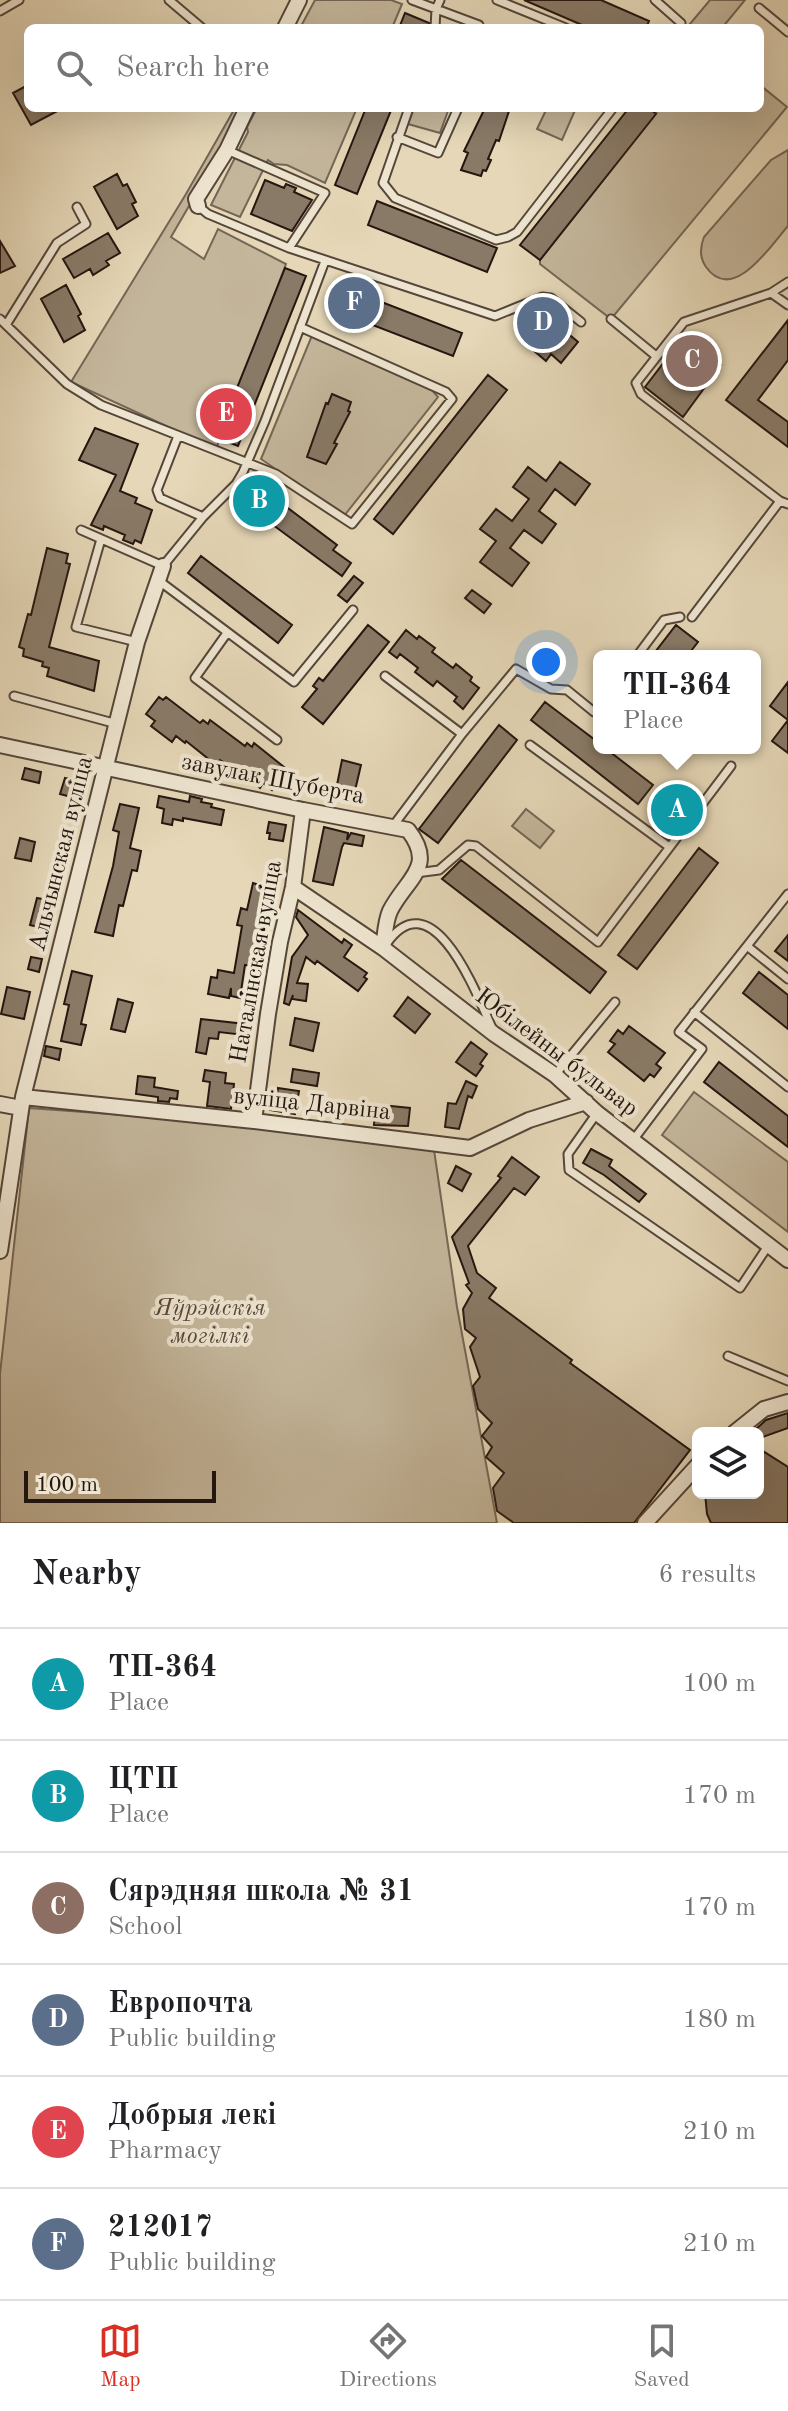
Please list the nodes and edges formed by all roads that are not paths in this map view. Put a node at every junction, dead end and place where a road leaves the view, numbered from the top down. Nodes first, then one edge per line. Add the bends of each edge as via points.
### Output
1 (19, 0) edge
2 (169, 0) edge
3 (299, 0) edge
4 (412, 0) edge
5 (440, 0) edge
6 (497, 0) edge
7 (655, 0) edge
8 (759, 8) dead end
9 (436, 9) junction
10 (0, 11) edge
11 (197, 24) edge
12 (287, 24) edge
13 (435, 24) edge
14 (476, 24) edge
15 (556, 24) edge
16 (679, 24) edge
17 (788, 32) edge
18 (245, 112) edge
19 (407, 112) edge
20 (456, 112) edge
21 (610, 112) edge
22 (397, 137) junction
23 (227, 150) junction
24 (198, 206) joint
25 (77, 207) dead end
26 (289, 248) junction
27 (325, 261) junction
28 (788, 282) edge
29 (771, 293) junction
30 (788, 305) edge
31 (611, 319) dead end
32 (3, 322) edge
33 (581, 322) dead end
34 (300, 327) junction
35 (656, 356) junction
36 (178, 436) junction
37 (247, 462) junction
38 (784, 503) edge
39 (203, 517) junction
40 (81, 530) dead end
41 (101, 539) junction
42 (160, 573) junction
43 (353, 610) dead end
44 (680, 617) dead end
45 (692, 617) dead end
46 (227, 633) junction
47 (137, 642) junction
48 (642, 650) edge
49 (385, 676) dead end
50 (14, 696) dead end
51 (593, 711) edge
52 (117, 724) junction
53 (462, 734) junction
54 (277, 740) dead end
55 (0, 745) edge
56 (530, 745) dead end
57 (731, 766) dead end
58 (106, 768) junction
59 (303, 810) junction
60 (393, 826) junction
61 (668, 846) junction
62 (416, 873) junction
63 (293, 887) junction
64 (788, 894) edge
65 (747, 946) junction
66 (383, 948) junction
67 (788, 979) edge
68 (615, 1002) dead end
69 (694, 1012) junction
70 (494, 1034) junction
71 (555, 1075) junction
72 (788, 1087) edge
73 (586, 1102) junction
74 (22, 1103) junction
75 (0, 1104) edge
76 (597, 1113) junction
77 (254, 1121) junction
78 (634, 1139) junction
79 (768, 1246) junction
80 (0, 1251) edge
81 (788, 1260) edge
82 (728, 1356) dead end
83 (788, 1381) edge
84 (788, 1402) edge
85 (742, 1427) edge
86 (692, 1472) edge
87 (645, 1523) edge

1 - 10 lane
2 - 11 lane
3 - 12 street
4 - 9 lane
5 - 9 lane
6 - 15 lane
7 - 16 lane
8 - 17 lane
9 - 13 lane
9 - 14 lane
18 - 23 street
19 - 22 lane
20 - 22 lane via 438,153
21 - 22 lane via 517,232 496,240 395,198 383,183
23 - 24 street via 196,199
23 - 26 lane via 325,193
24 - 26 lane
25 - 32 lane via 86,224 57,243
26 - 27 lane
27 - 33 lane via 495,316 551,298
27 - 34 lane
28 - 29 lane
29 - 30 lane
29 - 35 lane via 684,322
31 - 35 lane
32 - 36 lane via 67,384 101,405
34 - 37 lane
34 - 37 lane via 452,399 352,524 276,474
35 - 38 lane via 636,383 641,394
36 - 37 lane
36 - 39 lane via 157,490 160,498
37 - 39 lane via 236,484
38 - 45 lane
39 - 42 lane
40 - 41 lane
41 - 42 lane
41 - 47 lane via 76,627
42 - 46 lane
42 - 47 street, Альчынская вуліца
43 - 46 lane via 294,682
44 - 48 lane via 664,620
46 - 54 lane via 195,678
47 - 52 street, Альчынская вуліца
49 - 53 lane
50 - 52 lane
51 - 53 lane via 567,690 551,689 516,669
52 - 58 street, Альчынская вуліца
53 - 60 lane
55 - 58 street, завулак Шуберта
56 - 61 lane
57 - 61 lane
58 - 59 street, завулак Шуберта
58 - 74 street, Альчынская вуліца
59 - 60 street, завулак Шуберта
59 - 63 street, Наталінская вуліца
60 - 62 street, завулак Шуберта via 408,830 417,841 421,860
61 - 62 lane via 598,942 476,846 468,845 439,870
62 - 66 street via 389,913
63 - 66 street, Юбілейны бульвар
63 - 77 street, Наталінская вуліца
64 - 65 lane
65 - 67 lane
65 - 69 lane
66 - 70 street, Юбілейны бульвар
66 - 70 lane via 406,924 438,935 469,977
68 - 71 lane
69 - 72 lane
69 - 78 lane via 679,1032 702,1049
70 - 71 street, Юбілейны бульвар
71 - 73 street, Юбілейны бульвар
73 - 76 street, Юбілейны бульвар
73 - 77 street, вуліца Дарвіна via 529,1120 470,1148
74 - 75 street, вуліца Дарвіна
74 - 77 street, вуліца Дарвіна
74 - 80 street, Альчынская вуліца
76 - 78 street, Юбілейны бульвар
76 - 79 lane via 568,1154 569,1170 740,1288
78 - 79 street, Юбілейны бульвар
79 - 81 street, Юбілейны бульвар
82 - 83 lane
84 - 85 street via 764,1409
86 - 87 street

